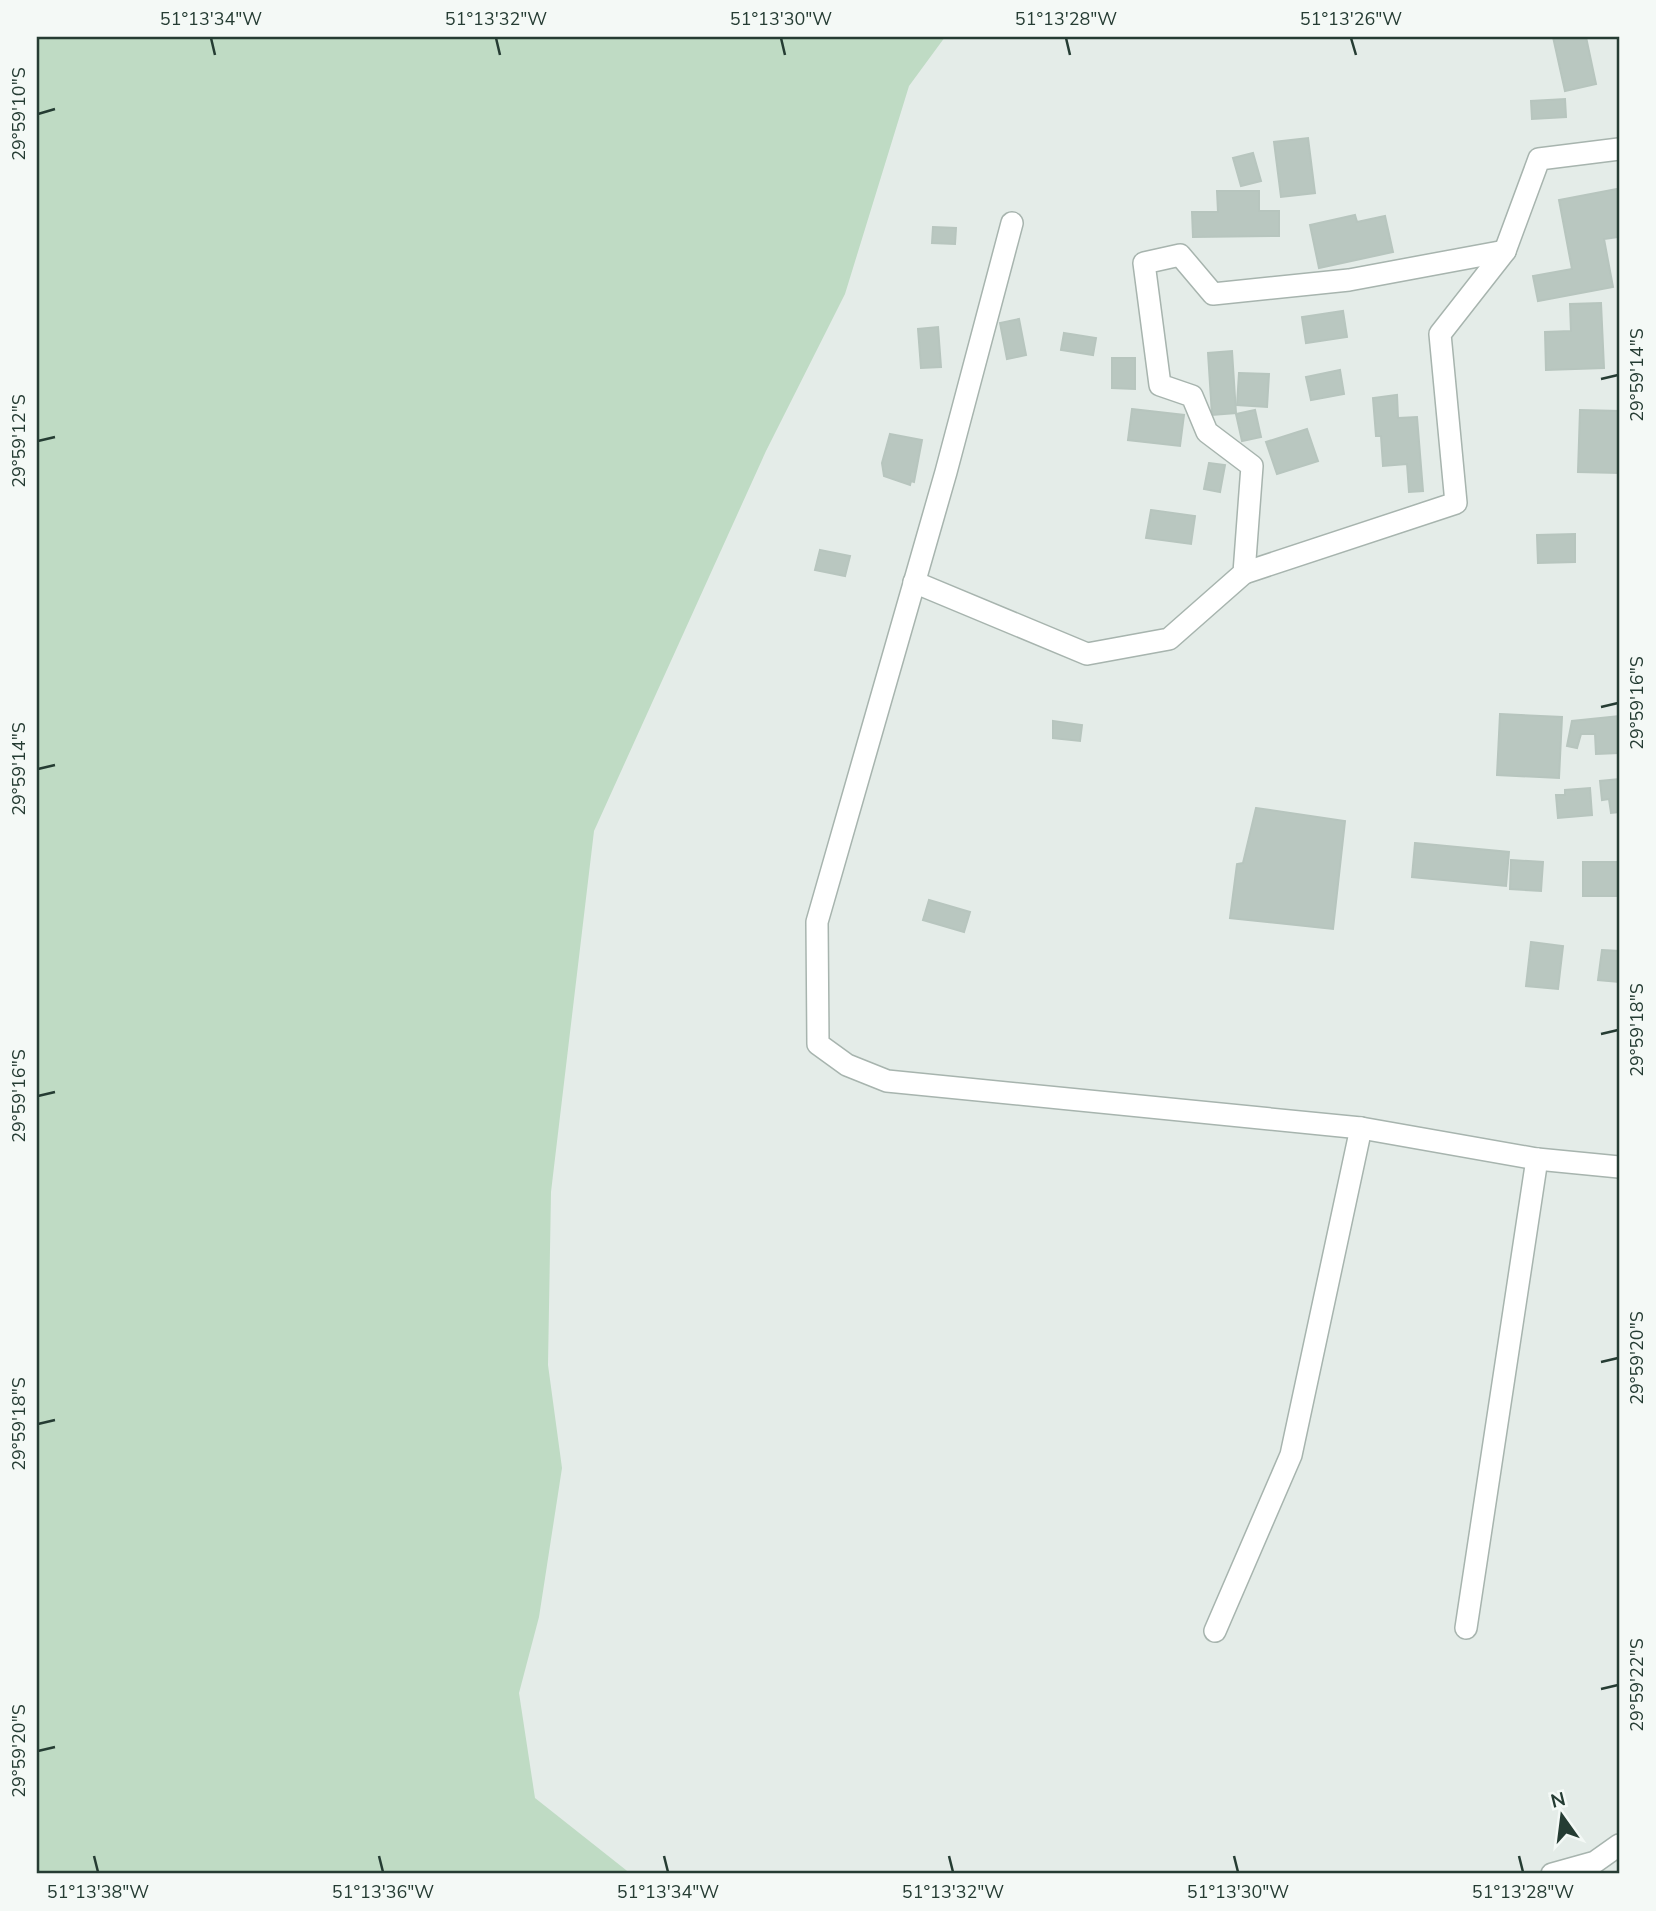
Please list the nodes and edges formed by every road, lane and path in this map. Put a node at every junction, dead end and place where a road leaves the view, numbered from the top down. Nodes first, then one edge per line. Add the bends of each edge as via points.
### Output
1 (1619, 149) edge
2 (1012, 223) dead end
3 (1505, 251) junction
4 (1244, 572) junction
5 (914, 582) junction
6 (1361, 1128) junction
7 (1537, 1159) junction
8 (1619, 1167) edge
9 (1466, 1628) dead end
10 (1215, 1631) dead end
11 (1619, 1845) edge
12 (1552, 1874) edge

1 - 3 street via 1539,159
2 - 5 street
3 - 4 street via 1440,334 1456,503
3 - 4 street via 1349,280 1213,294 1180,255 1144,263 1160,385 1192,396 1207,432 1252,466
4 - 5 street via 1169,639 1087,654
5 - 6 street via 817,922 818,1044 847,1065 887,1081
6 - 7 street
6 - 10 street via 1291,1455
7 - 8 street
7 - 9 street
11 - 12 street via 1595,1862

